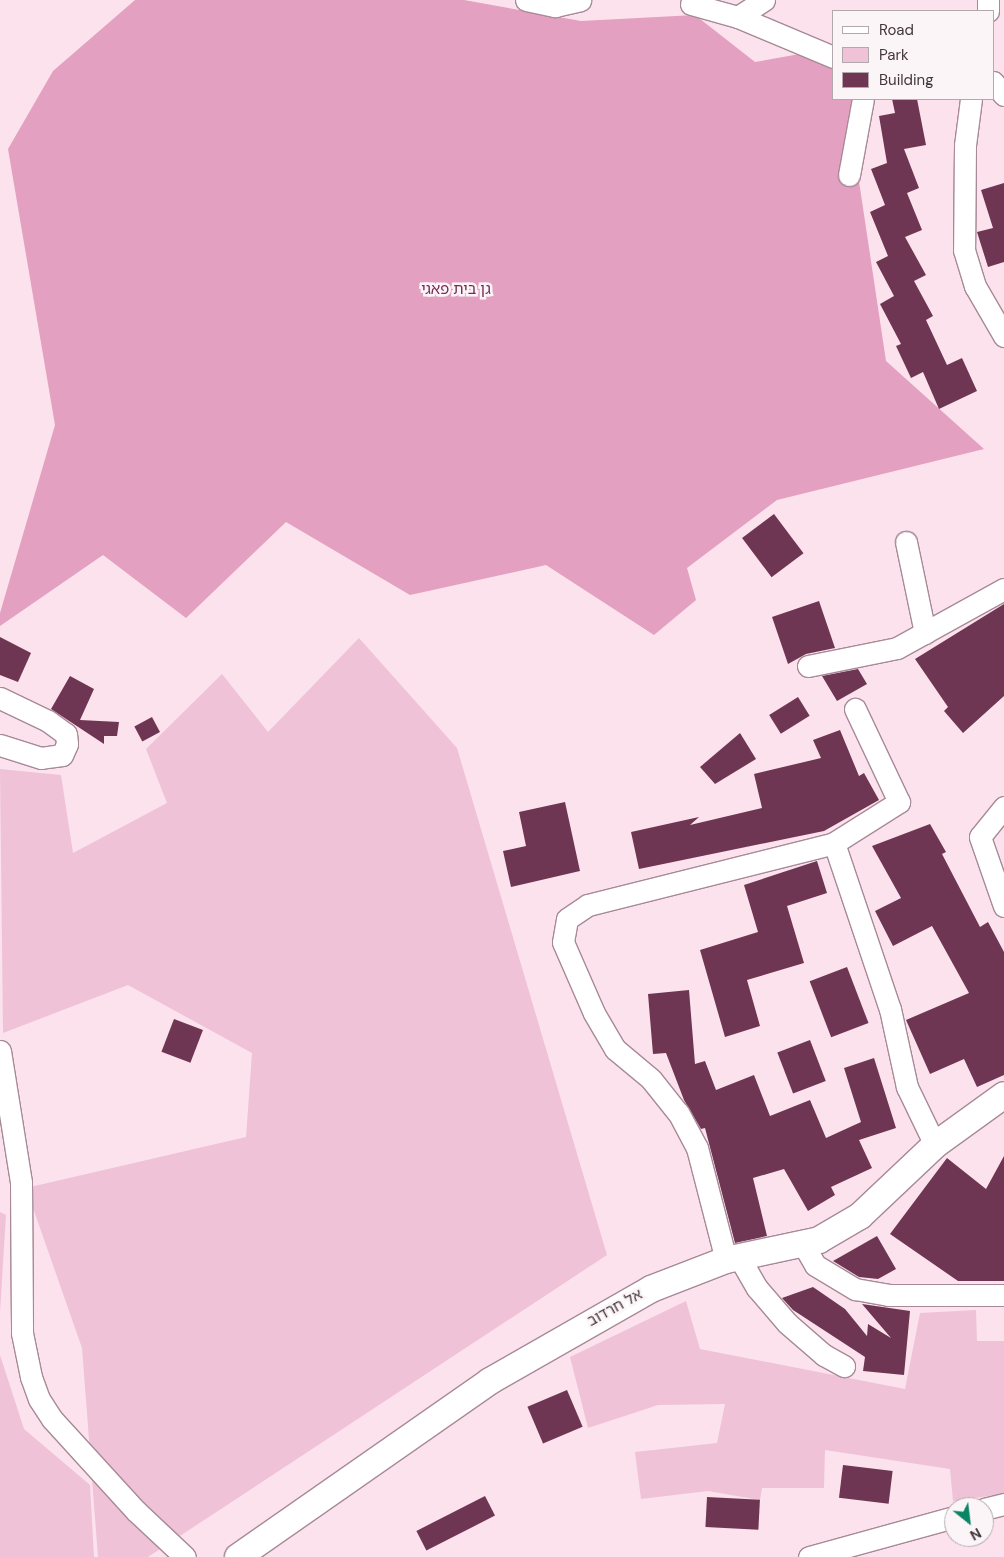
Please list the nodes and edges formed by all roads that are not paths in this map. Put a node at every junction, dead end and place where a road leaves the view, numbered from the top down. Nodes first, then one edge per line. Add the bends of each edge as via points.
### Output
1 (526, 0) edge
2 (580, 0) edge
3 (764, 0) edge
4 (691, 4) dead end
5 (738, 17) junction
6 (832, 57) edge
7 (994, 83) edge
8 (1004, 95) edge
9 (863, 100) edge
10 (972, 100) edge
11 (850, 175) dead end
12 (1004, 336) edge
13 (906, 542) dead end
14 (1004, 589) edge
15 (924, 633) junction
16 (808, 666) dead end
17 (0, 698) edge
18 (855, 709) dead end
19 (0, 745) edge
20 (1004, 807) edge
21 (834, 843) junction
22 (1004, 906) edge
23 (0, 1051) edge
24 (1004, 1095) edge
25 (935, 1145) junction
26 (803, 1244) junction
27 (732, 1259) junction
28 (1004, 1295) edge
29 (844, 1366) dead end
30 (944, 1520) edge
31 (185, 1557) edge
32 (238, 1557) edge
33 (809, 1557) edge

1 - 2 street via 555,6
3 - 5 street
4 - 5 street
5 - 6 street
7 - 8 street
9 - 11 street
10 - 12 street via 965,145 964,250 975,286
13 - 15 street
14 - 15 street
15 - 16 street via 897,648
17 - 19 street via 48,720 66,734 67,744 62,755 40,758
18 - 21 street via 899,802
20 - 22 street via 980,837
21 - 25 street via 890,1009 907,1088
21 - 27 street via 588,905 567,918 563,942 594,1014 616,1049 651,1079 678,1113 698,1148
23 - 31 street via 21,1182 22,1333 39,1400 52,1419 136,1511
24 - 25 street, אל חרדוב
25 - 26 street, אל חרדוב via 860,1216 819,1240
26 - 27 street, אל חרדוב
26 - 28 street via 815,1265 855,1289 888,1294
27 - 29 street via 787,1323 824,1355
27 - 32 street, אל חרדוב via 651,1289 535,1353
30 - 33 street

